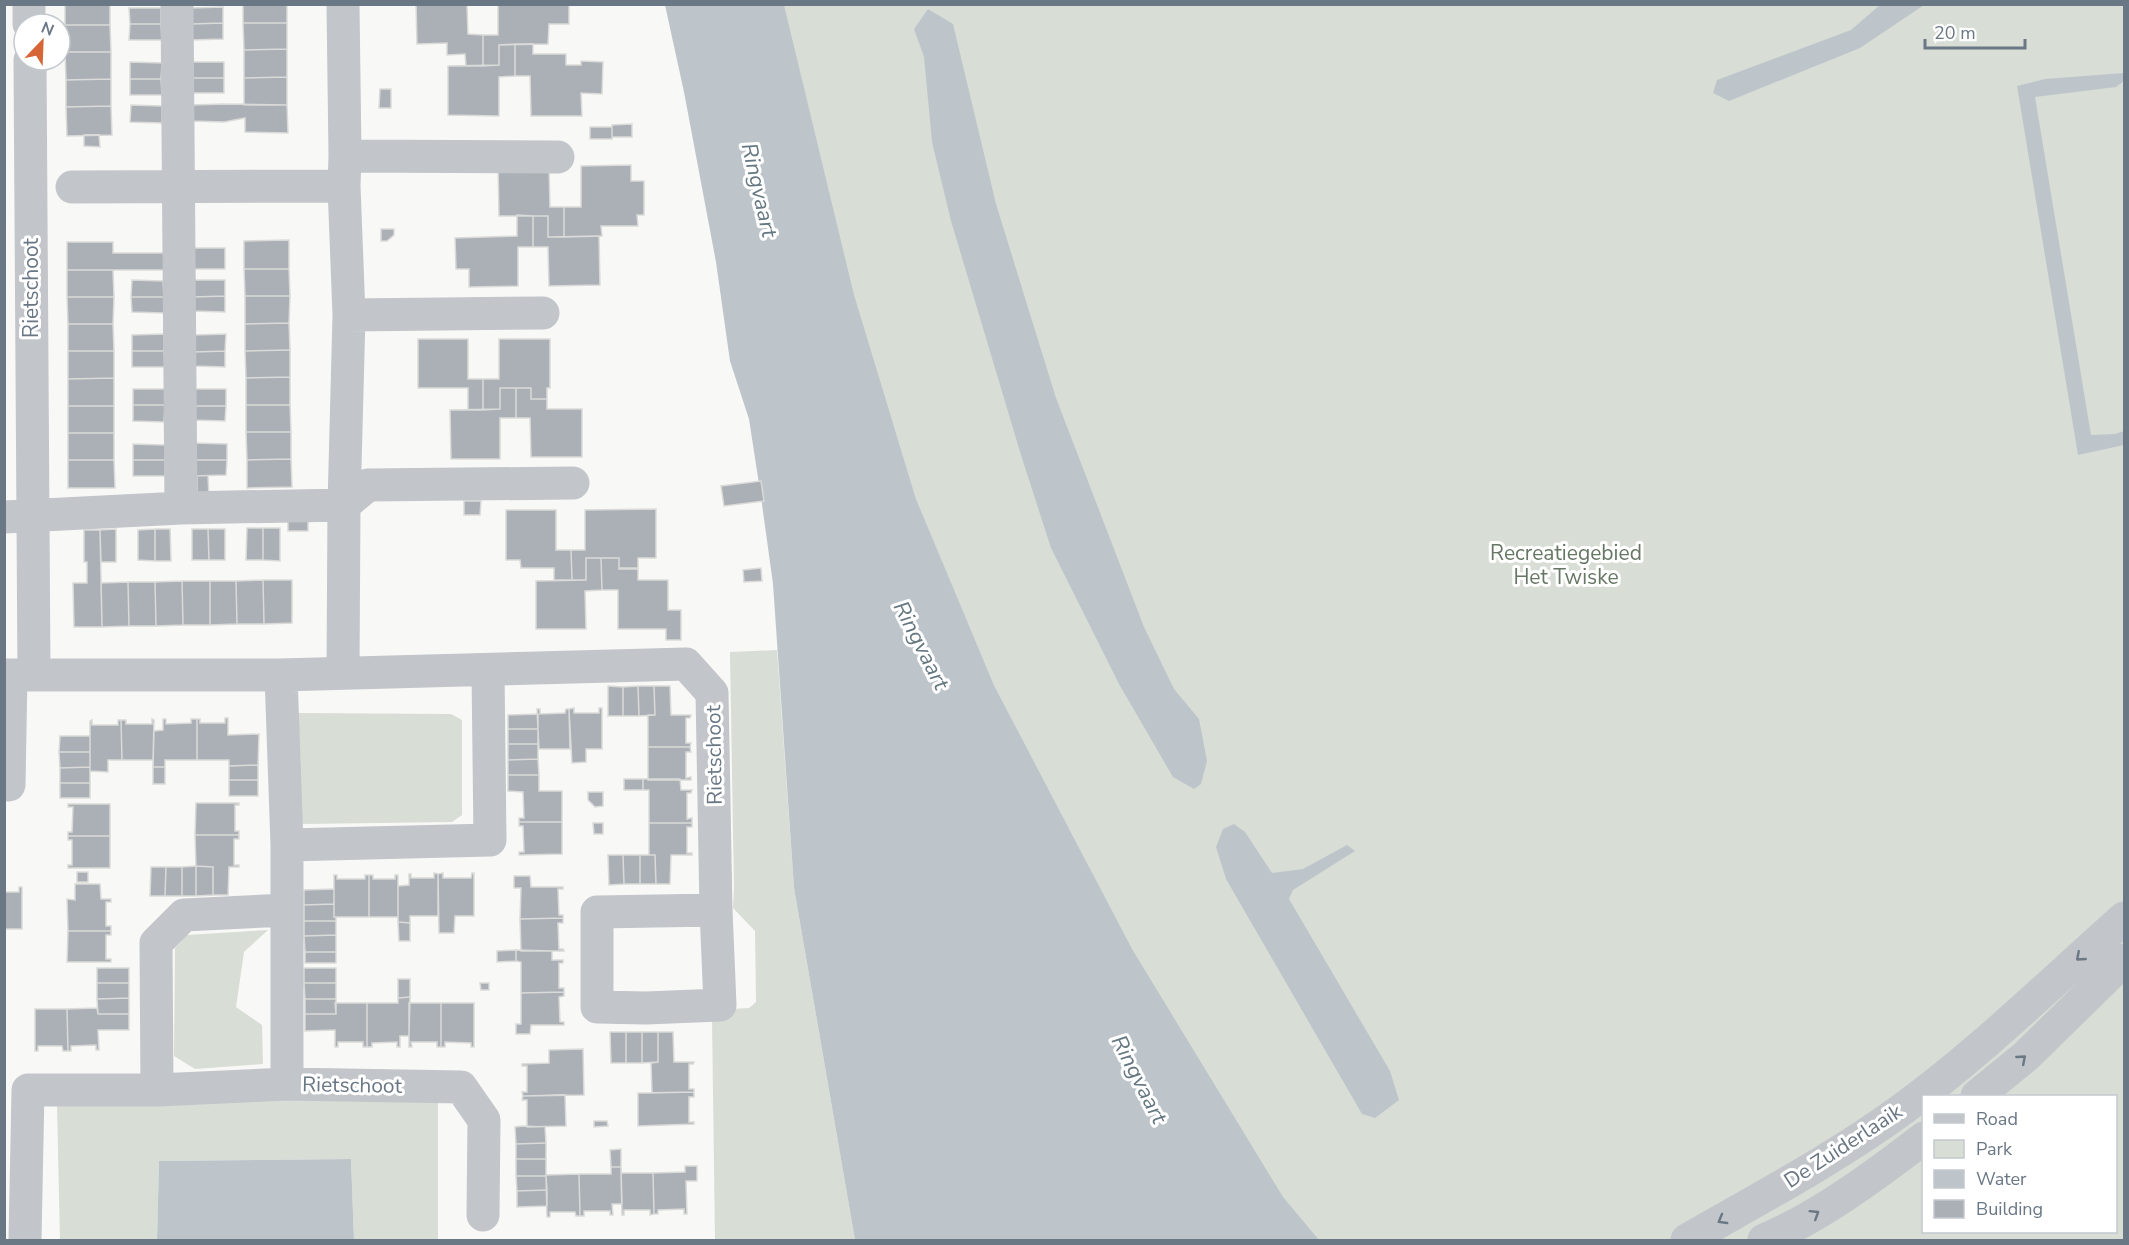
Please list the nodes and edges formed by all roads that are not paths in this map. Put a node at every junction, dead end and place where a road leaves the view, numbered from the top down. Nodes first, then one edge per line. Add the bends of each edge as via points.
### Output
1 (177, 4) edge
2 (343, 4) edge
3 (30, 72) edge
4 (558, 156) dead end
5 (345, 171) junction
6 (180, 186) junction
7 (72, 187) dead end
8 (543, 313) dead end
9 (349, 315) junction
10 (573, 483) dead end
11 (344, 505) junction
12 (181, 508) junction
13 (19, 517) edge
14 (489, 671) junction
15 (343, 672) junction
16 (17, 675) edge
17 (281, 675) junction
18 (9, 785) dead end
19 (287, 845) junction
20 (287, 910) junction
21 (716, 910) junction
22 (2124, 918) edge
23 (2124, 960) edge
24 (287, 1084) junction
25 (157, 1090) junction
26 (1978, 1095) edge
27 (1922, 1139) edge
28 (483, 1215) dead end
29 (25, 1240) edge
30 (1687, 1240) edge
31 (1764, 1240) edge

1 - 6 street
2 - 5 street
3 - 13 street, Rietschoot
4 - 5 street
5 - 6 street
5 - 9 street
6 - 7 street
6 - 12 street
8 - 9 street
9 - 11 street
10 - 11 street via 368,486
11 - 12 street
11 - 15 street
12 - 13 street
13 - 16 street, Rietschoot
14 - 15 street, Rietschoot
14 - 19 street via 490,840
14 - 21 street, Rietschoot via 686,664 712,693
15 - 17 street, Rietschoot
16 - 17 street, Rietschoot
16 - 18 street, Rietschoot
17 - 19 street, Rietschoot
19 - 20 street, Rietschoot
20 - 24 street, Rietschoot
20 - 25 street via 184,915 156,943
21 - 21 street, Rietschoot via 720,1005 597,1007 597,912
22 -> 30 street, De Zuiderlaaik via 1964,1061 1904,1108 1838,1153
26 -> 23 street via 2026,1056
24 - 25 street, Rietschoot
24 - 28 street, Rietschoot via 461,1087 484,1120
25 - 29 street, Rietschoot via 28,1090
31 -> 27 street, De Zuiderlaaik via 1816,1214

